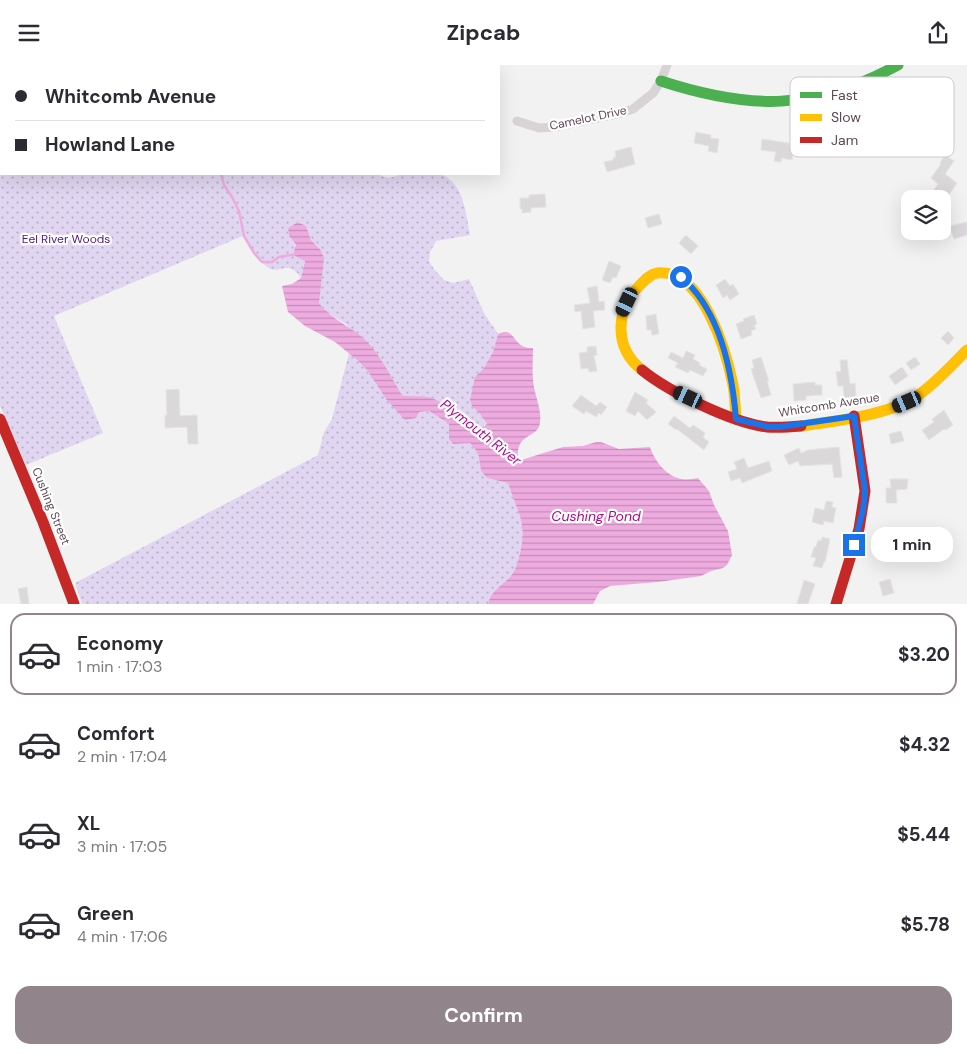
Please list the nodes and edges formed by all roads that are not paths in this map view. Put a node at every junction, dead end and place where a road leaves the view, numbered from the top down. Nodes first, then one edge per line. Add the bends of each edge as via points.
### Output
1 (667, 65) edge
2 (898, 65) edge
3 (874, 77) edge
4 (661, 81) junction
5 (790, 101) edge
6 (517, 121) dead end
7 (967, 350) edge
8 (854, 416) junction
9 (0, 419) edge
10 (736, 419) junction
11 (74, 604) edge
12 (836, 604) edge

1 - 4 street, Camelot Drive
2 - 3 street
4 - 5 street via 720,99
4 - 6 street, Camelot Drive via 643,102 622,113 554,127 539,128
7 - 8 street, Whitcomb Avenue via 907,402
8 - 10 street, Whitcomb Avenue via 779,427
8 - 12 street via 865,491 859,529
9 - 11 street, Cushing Street
10 - 10 street, Whitcomb Avenue via 651,377 628,358 621,335 622,312 635,290 655,273 681,277 707,312 727,360

